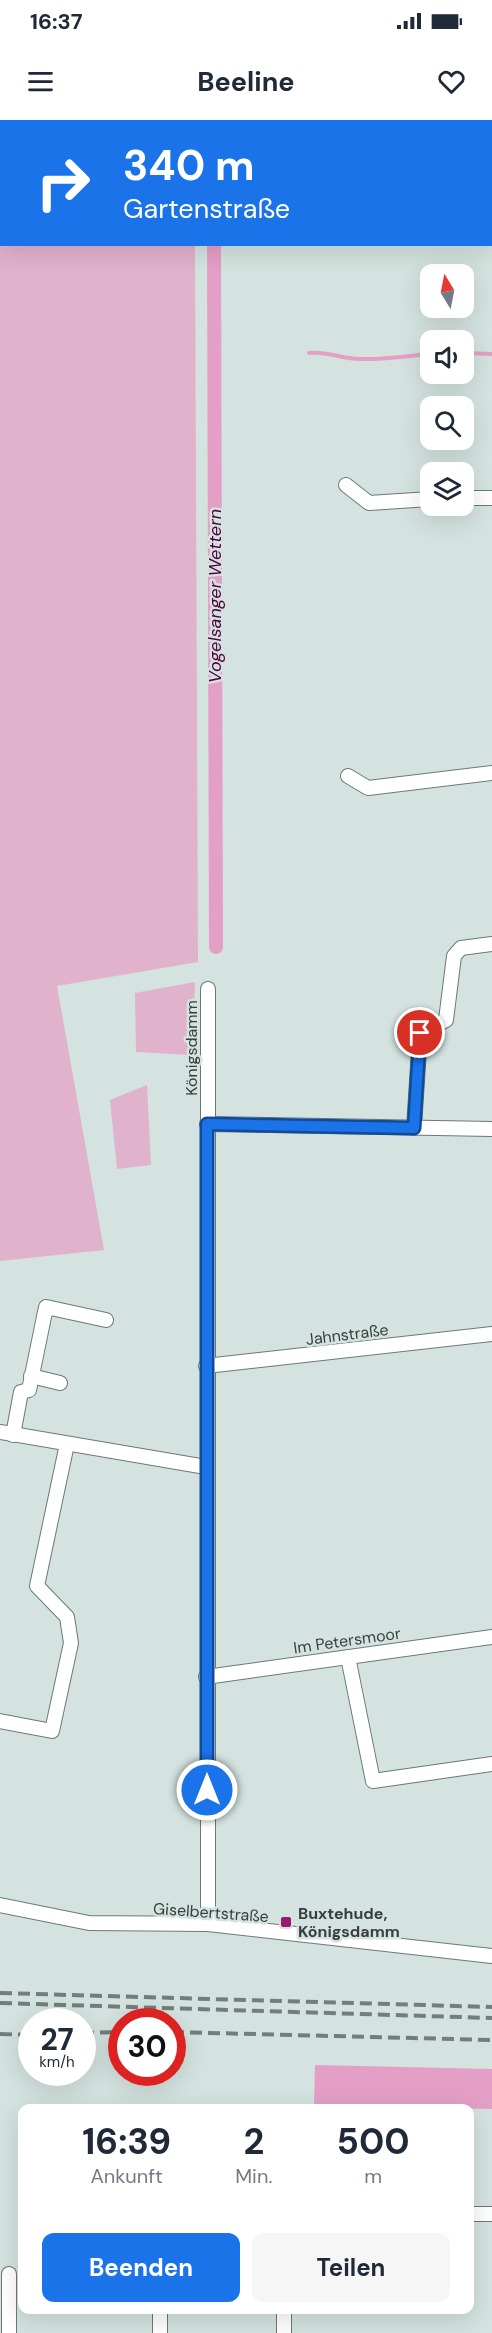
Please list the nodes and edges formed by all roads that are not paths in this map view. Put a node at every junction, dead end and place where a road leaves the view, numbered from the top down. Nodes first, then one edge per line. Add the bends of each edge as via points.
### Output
1 (346, 485) dead end
2 (474, 498) edge
3 (492, 498) edge
4 (420, 500) edge
5 (492, 773) edge
6 (348, 776) dead end
7 (492, 944) edge
8 (208, 989) dead end
9 (207, 1124) junction
10 (414, 1128) junction
11 (492, 1129) edge
12 (106, 1320) dead end
13 (492, 1334) edge
14 (207, 1366) junction
15 (32, 1376) junction
16 (60, 1383) dead end
17 (7, 1434) edge
18 (67, 1444) junction
19 (206, 1467) junction
20 (492, 1637) edge
21 (348, 1657) junction
22 (206, 1677) junction
23 (0, 1721) edge
24 (492, 1764) edge
25 (0, 1905) edge
26 (208, 1924) junction
27 (492, 1956) edge
28 (474, 2214) edge
29 (492, 2214) edge
30 (9, 2274) dead end
31 (160, 2314) edge
32 (284, 2314) edge
33 (9, 2333) edge
34 (160, 2333) edge
35 (284, 2333) edge

1 - 4 street via 369,503
2 - 3 street
5 - 6 street via 368,788
7 - 10 street via 460,948 454,956 446,1020 420,1033
8 - 9 street, Königsdamm
9 - 10 street
9 - 14 street, Königsdamm
10 - 11 street
12 - 15 street via 46,1307
13 - 14 street, Jahnstraße
14 - 19 street, Königsdamm
15 - 16 street
15 - 17 street via 29,1390 21,1392
17 - 18 street
18 - 19 street
18 - 23 street via 37,1586 67,1617 71,1643 52,1731
19 - 22 street, Königsdamm
20 - 21 street, Im Petersmoor
21 - 22 street, Im Petersmoor
21 - 24 street via 373,1781
22 - 26 street, Königsdamm
25 - 26 street, Giselbertstraße via 89,1923
26 - 27 street, Giselbertstraße
28 - 29 street
30 - 33 street
31 - 34 street
32 - 35 street

